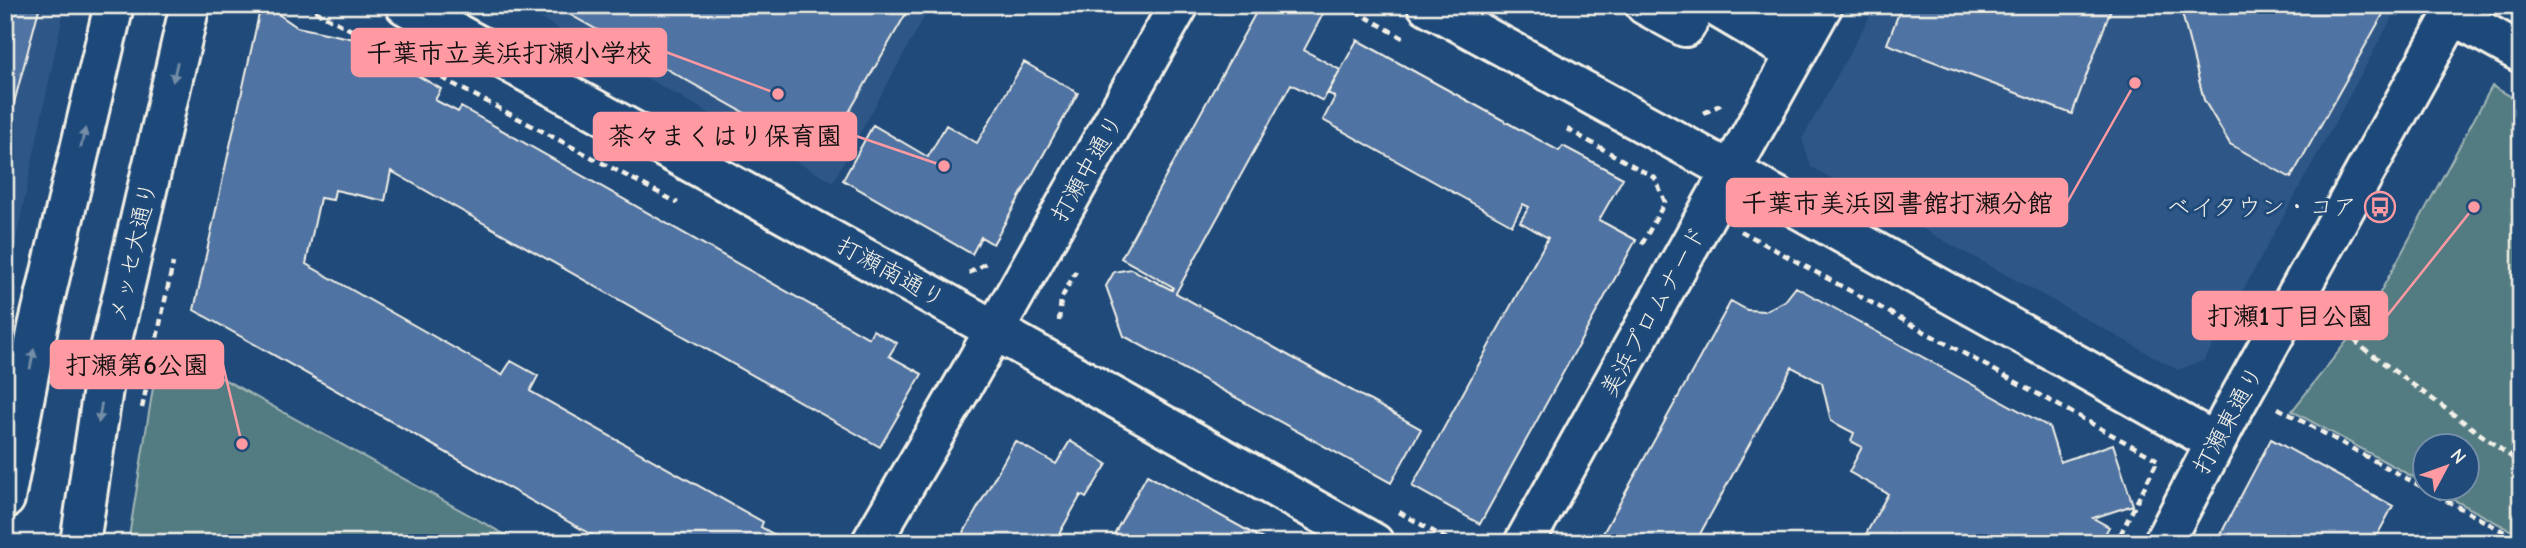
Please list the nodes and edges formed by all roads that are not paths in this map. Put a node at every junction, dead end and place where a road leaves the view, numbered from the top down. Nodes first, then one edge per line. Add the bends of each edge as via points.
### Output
1 (114, 5) edge
2 (190, 5) edge
3 (405, 5) edge
4 (1179, 5) edge
5 (1427, 5) edge
6 (1645, 5) edge
7 (1697, 5) edge
8 (1713, 5) edge
9 (1779, 5) edge
10 (2456, 10) edge
11 (1810, 28) edge
12 (2521, 53) edge
13 (1731, 171) junction
14 (995, 330) junction
15 (2215, 442) junction
16 (5, 499) edge
17 (80, 543) edge
18 (871, 543) edge
19 (1374, 543) edge
20 (1524, 543) edge
21 (2163, 543) edge

16 -> 1 street via 38,327
2 -> 17 street, メッセ大通り via 107,362
3 - 14 street, 打瀬南通り
4 - 14 street, 打瀬中通り
5 - 13 street
6 - 7 street via 1685,27
8 - 11 street
9 - 11 street
10 - 12 street
10 - 15 street, 打瀬東通り
11 - 13 street, 美浜プロムナード
13 - 15 street
13 - 20 street, 美浜プロムナード
14 - 18 street, 打瀬中通り
14 - 19 street, 打瀬南通り
15 - 21 street, 打瀬東通り

